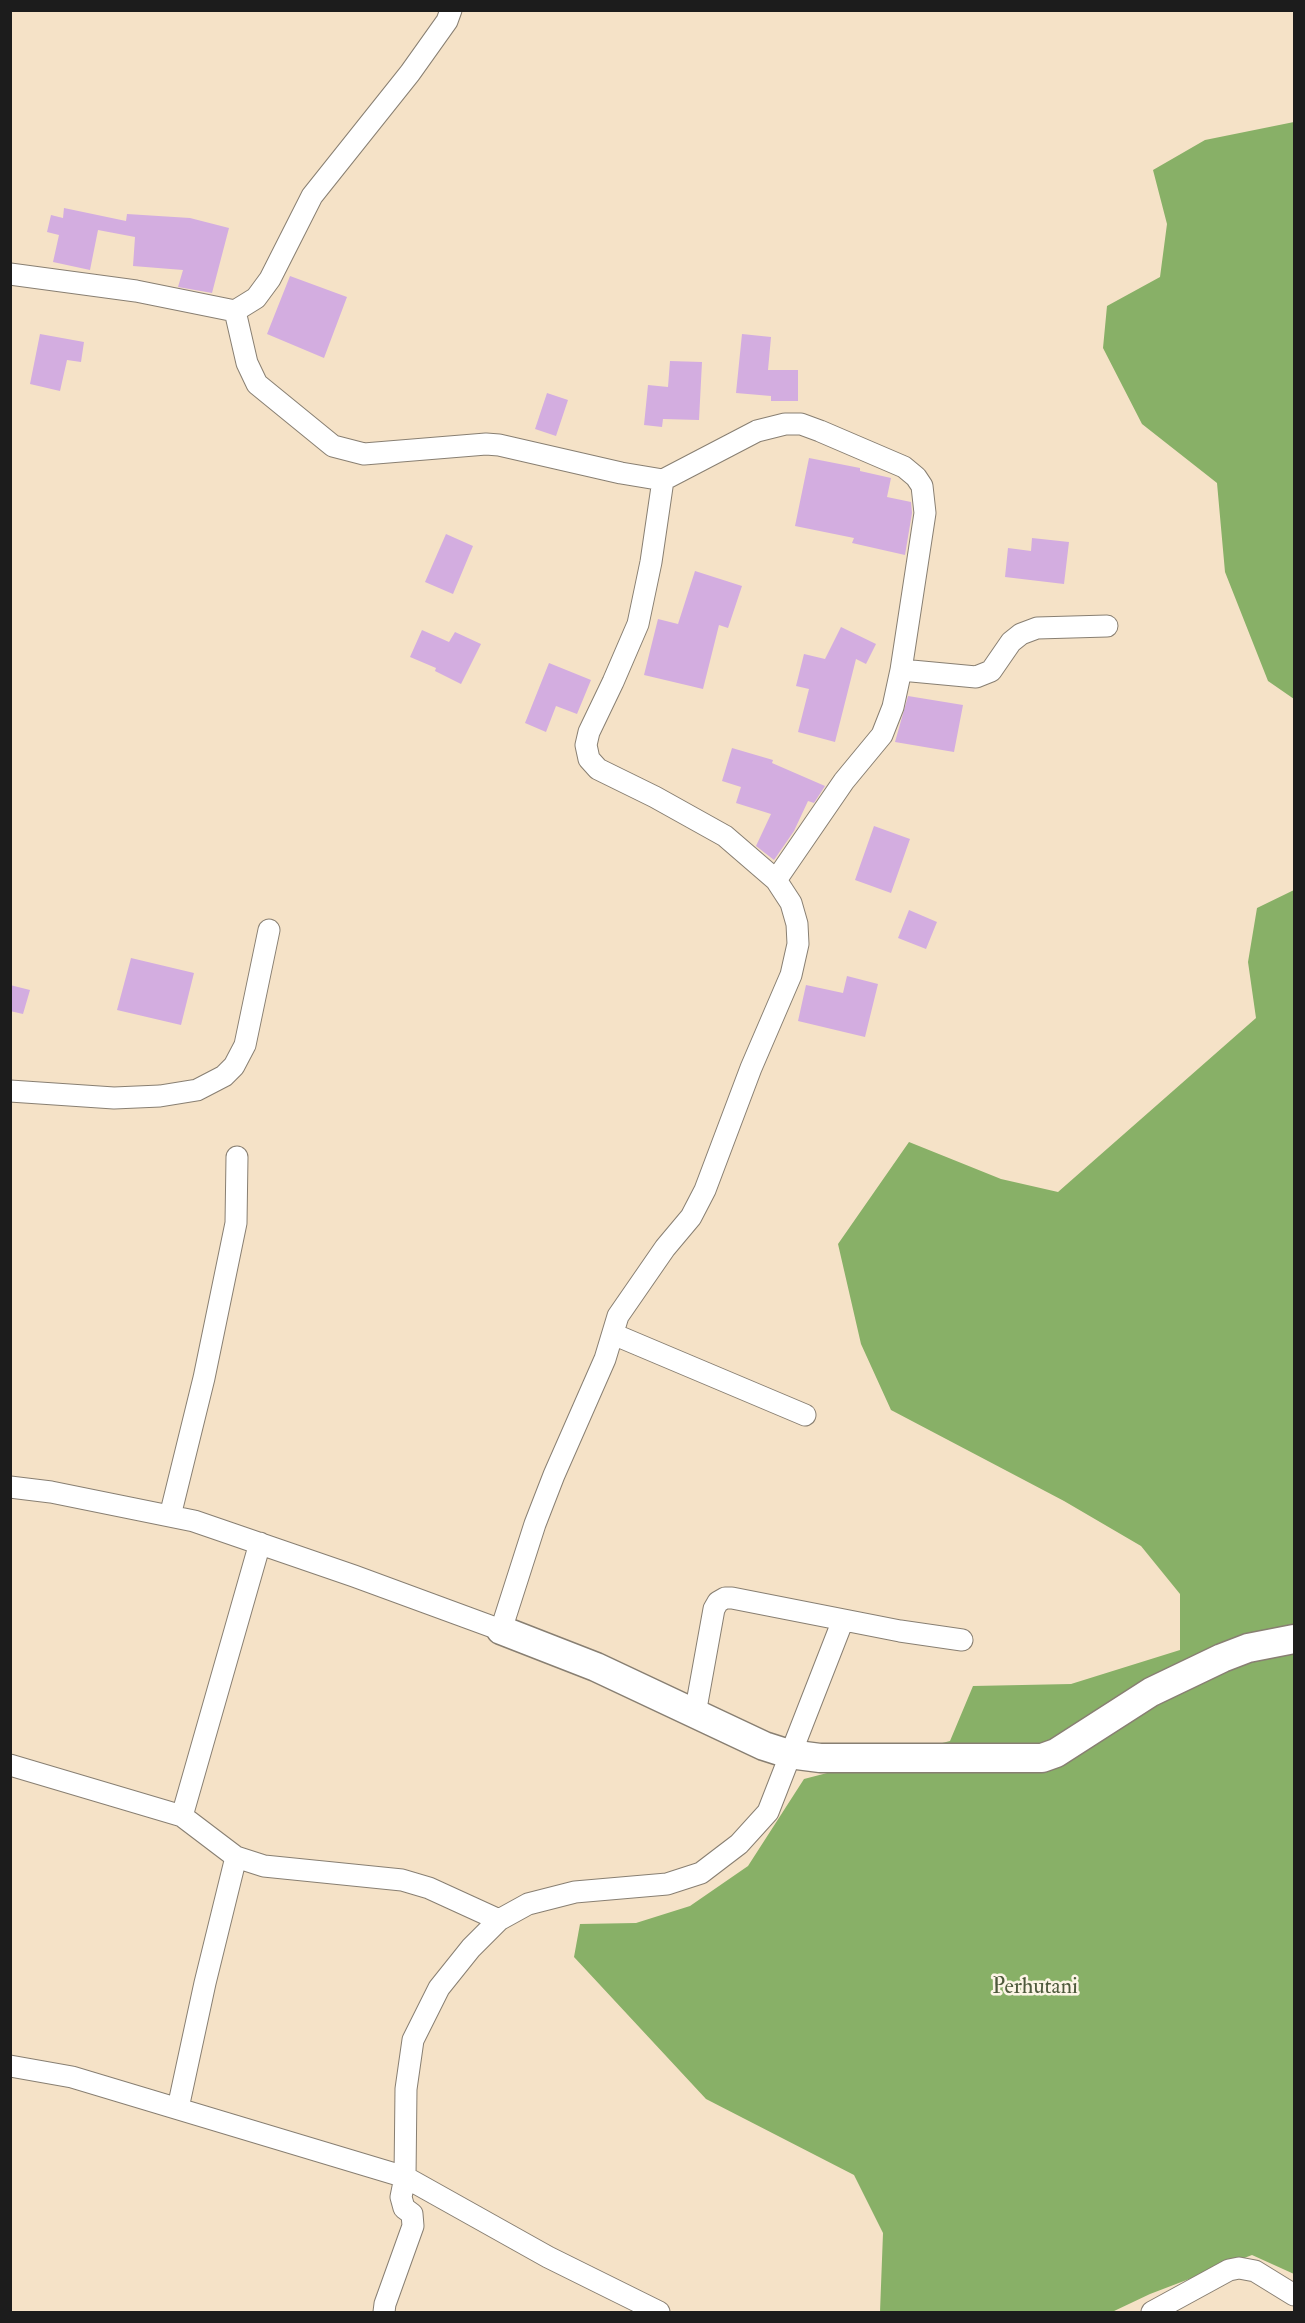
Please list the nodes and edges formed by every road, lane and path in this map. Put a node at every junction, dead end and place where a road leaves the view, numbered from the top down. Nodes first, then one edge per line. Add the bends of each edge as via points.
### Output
1 (451, 10) edge
2 (10, 274) edge
3 (235, 311) junction
4 (663, 480) junction
5 (1107, 626) dead end
6 (901, 669) junction
7 (776, 880) junction
8 (269, 930) dead end
9 (10, 1091) edge
10 (237, 1157) dead end
11 (613, 1334) junction
12 (805, 1415) dead end
13 (10, 1486) edge
14 (170, 1516) junction
15 (260, 1543) junction
16 (843, 1620) junction
17 (501, 1630) junction
18 (1294, 1639) edge
19 (962, 1641) dead end
20 (695, 1714) junction
21 (789, 1754) junction
22 (10, 1765) edge
23 (182, 1816) junction
24 (236, 1857) junction
25 (500, 1920) junction
26 (10, 2066) edge
27 (178, 2108) junction
28 (405, 2177) junction
29 (1294, 2295) edge
30 (384, 2313) edge
31 (658, 2313) edge
32 (1152, 2313) edge

1 - 3 street via 410,73 312,196 263,289
2 - 3 street via 136,291
3 - 4 street via 247,363 257,384 333,446 364,454 500,445
4 - 6 street via 757,431 784,424 820,430 904,467 922,486 925,513
4 - 7 street via 638,624 589,732 589,759 598,769 725,836
5 - 6 street via 1037,628 1021,634 991,671 976,677
6 - 7 street via 882,735 844,781
7 - 11 street via 791,903 797,924 798,944 791,975 705,1190 690,1217 628,1300
8 - 9 street via 245,1045 224,1076 197,1090 160,1096 114,1098
10 - 14 street via 236,1223
11 - 12 street
11 - 17 street via 550,1485
13 - 14 street
14 - 15 street
15 - 17 street
15 - 23 street
16 - 19 street
16 - 20 street via 732,1598 718,1602
16 - 21 street
17 - 20 main road via 596,1667
18 - 21 main road via 1248,1648 1222,1658 1151,1692 1042,1758 820,1758
20 - 21 main road
21 - 25 street via 768,1812 739,1844 701,1873 667,1884 575,1892 528,1904
22 - 23 street
23 - 24 street
24 - 25 street via 264,1866 402,1880
24 - 27 street
25 - 28 street via 471,1948 439,1989 413,2040 406,2088
26 - 27 street via 72,2077
27 - 28 street
28 - 30 street via 402,2203 411,2214 413,2226
28 - 31 street
29 - 32 street via 1255,2271 1239,2268

